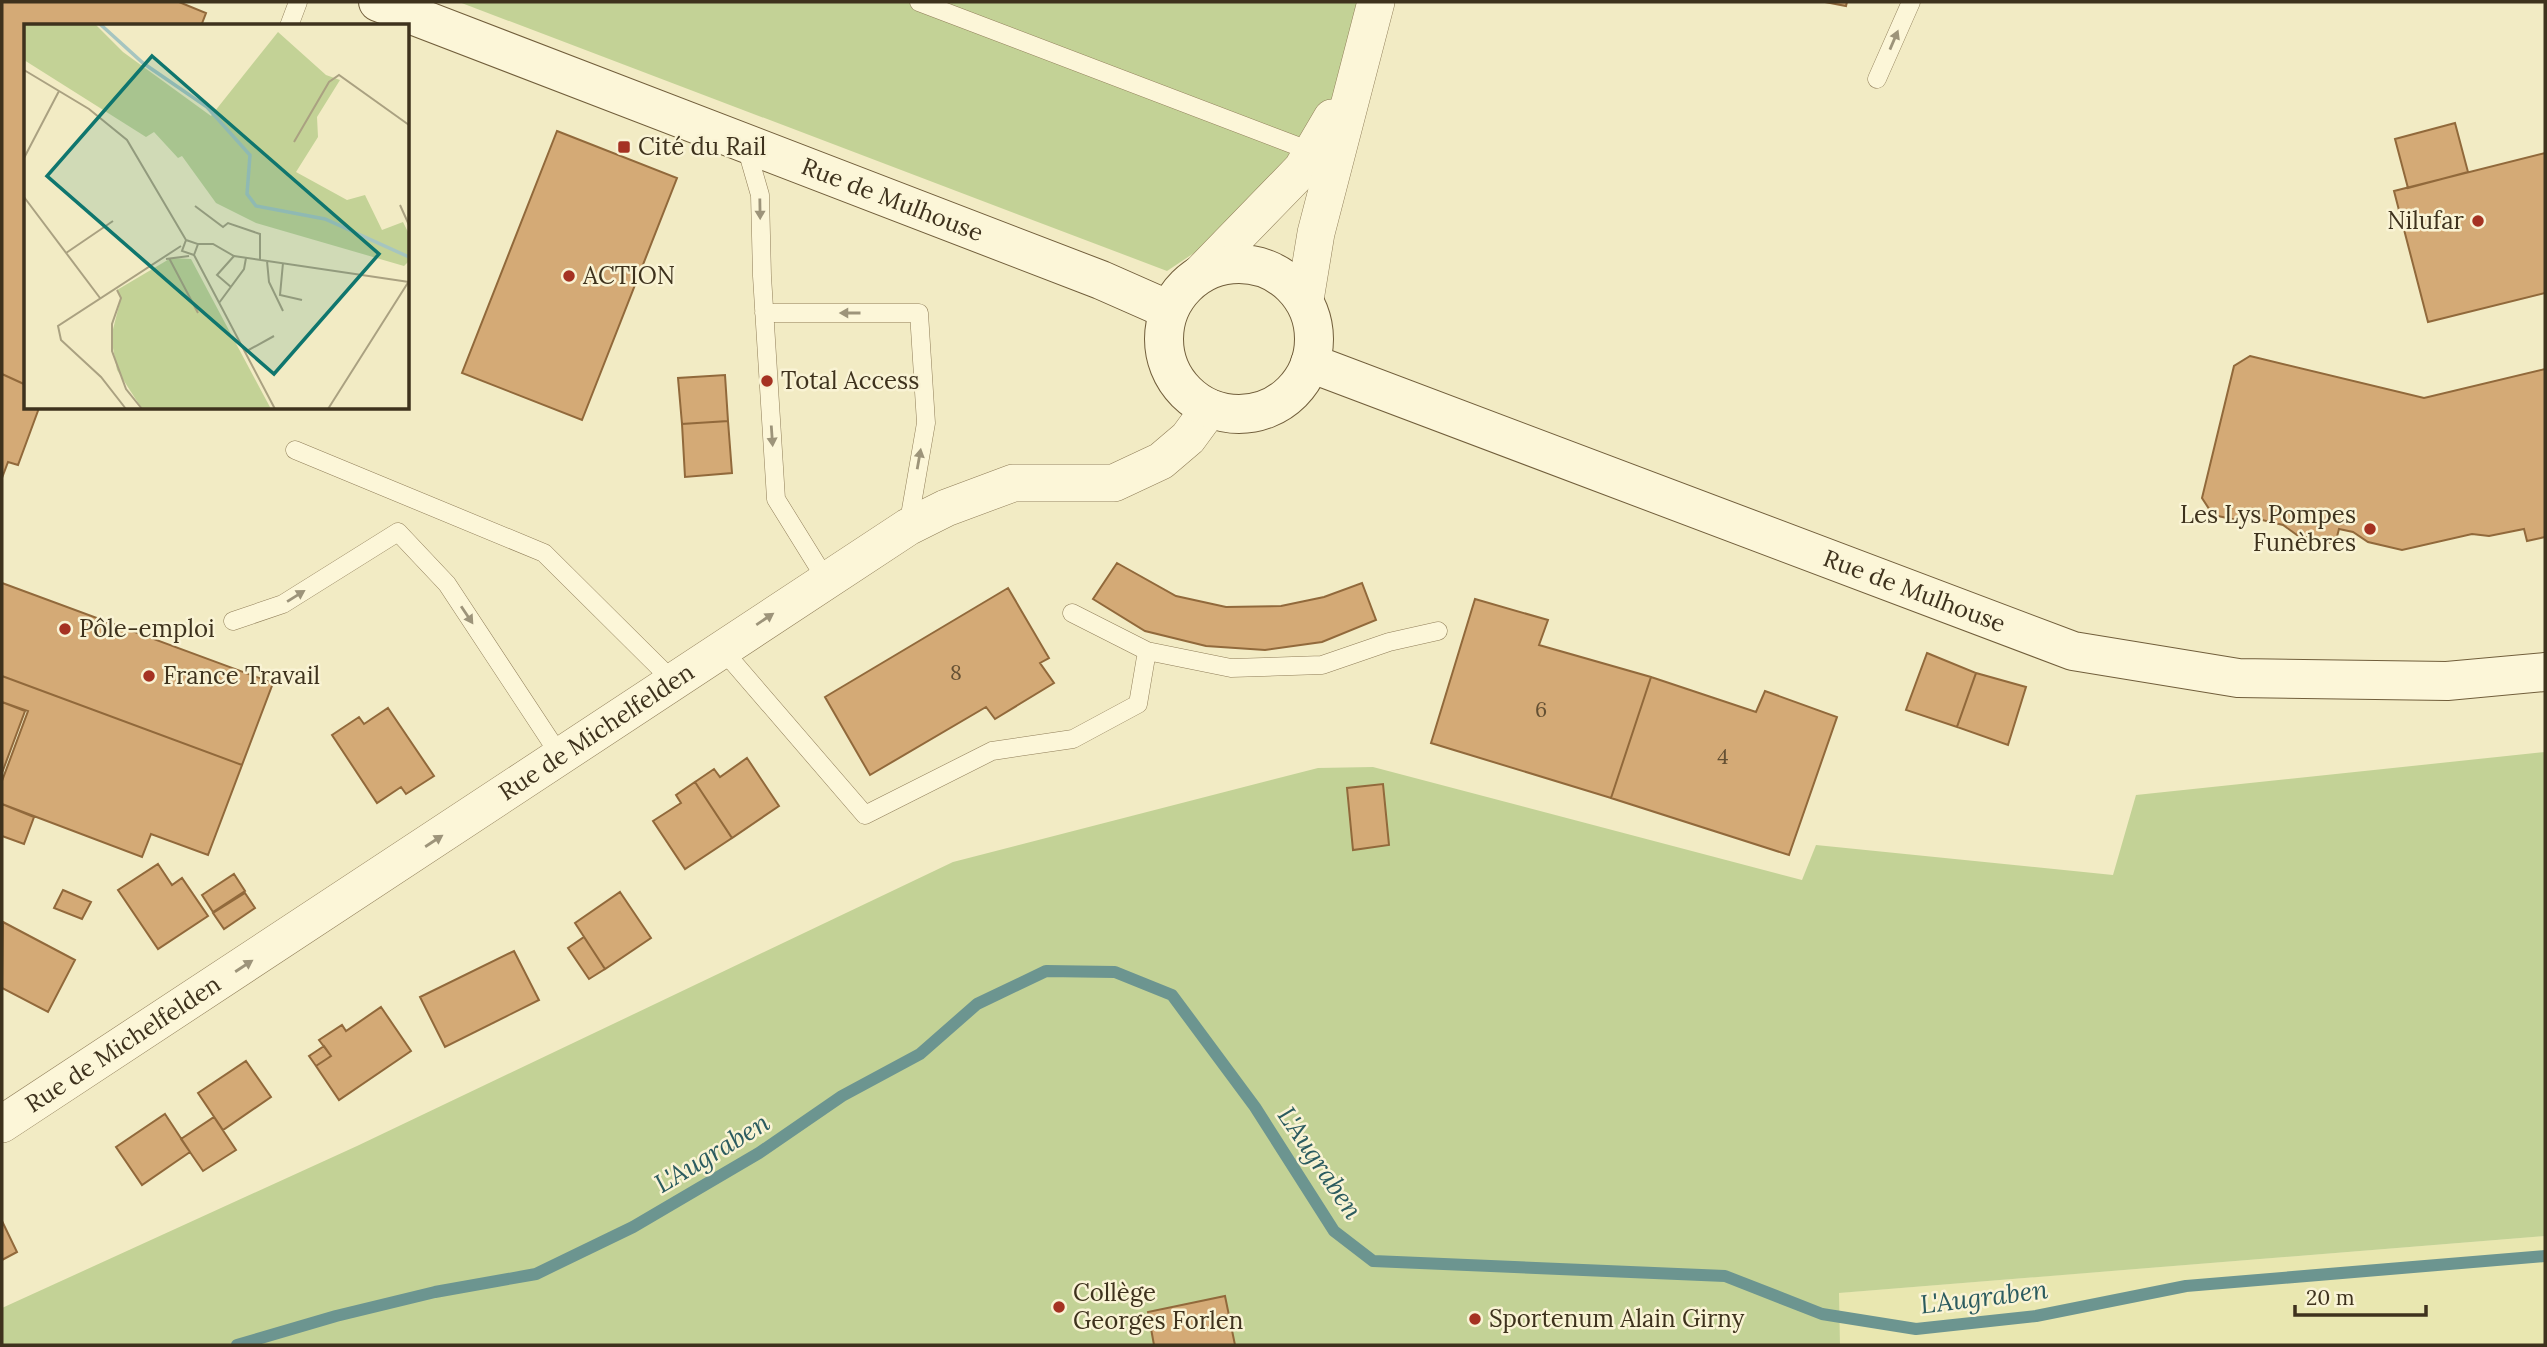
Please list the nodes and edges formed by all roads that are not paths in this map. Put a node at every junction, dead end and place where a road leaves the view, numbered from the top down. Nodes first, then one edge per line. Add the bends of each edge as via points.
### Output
1 (298, 2) edge
2 (378, 2) edge
3 (919, 2) edge
4 (1376, 2) edge
5 (1911, 2) edge
6 (290, 24) edge
7 (1877, 79) dead end
8 (1354, 81) junction
9 (745, 143) junction
10 (1313, 152) junction
11 (1200, 274) junction
12 (1305, 300) junction
13 (1169, 310) junction
14 (764, 313) junction
15 (1310, 363) junction
16 (1210, 408) junction
17 (295, 450) dead end
18 (908, 527) junction
19 (825, 578) junction
20 (1072, 613) dead end
21 (233, 621) dead end
22 (1438, 631) dead end
23 (720, 648) junction
24 (1147, 651) junction
25 (2545, 672) edge
26 (673, 681) junction
27 (561, 757) junction
28 (2, 1124) edge

1 - 6 lane
2 - 9 main road, Rue de Mulhouse
3 - 10 lane
4 - 8 street
7 -> 5 lane
8 - 10 street
8 - 12 street via 1311,255
9 - 13 main road, Rue de Mulhouse
9 -> 14 lane via 760,195
10 - 11 street
11 - 12 main road via 1222,265 1269,269
11 - 13 main road via 1182,289
12 - 15 main road via 1314,322 1315,349
13 - 16 main road via 1163,332 1164,358 1175,381
18 -> 14 lane via 926,423 919,313
14 -> 19 lane via 776,499
15 - 16 main road via 1291,395 1269,409 1243,415
15 - 25 main road, Rue de Mulhouse via 2073,651 2238,678 2447,681
16 - 18 street, Rue de Michelfelden via 1188,438 1161,461 1114,483 1013,483
17 - 26 lane via 544,553
18 - 19 street, Rue de Michelfelden
23 -> 19 street, Rue de Michelfelden
20 - 24 lane
21 -> 27 lane via 284,604 398,533 447,584
22 - 24 lane via 1322,665 1231,668
23 - 24 lane via 865,815 992,751 1073,739 1138,704
23 - 26 street, Rue de Michelfelden
26 - 27 street, Rue de Michelfelden
28 -> 27 street, Rue de Michelfelden

